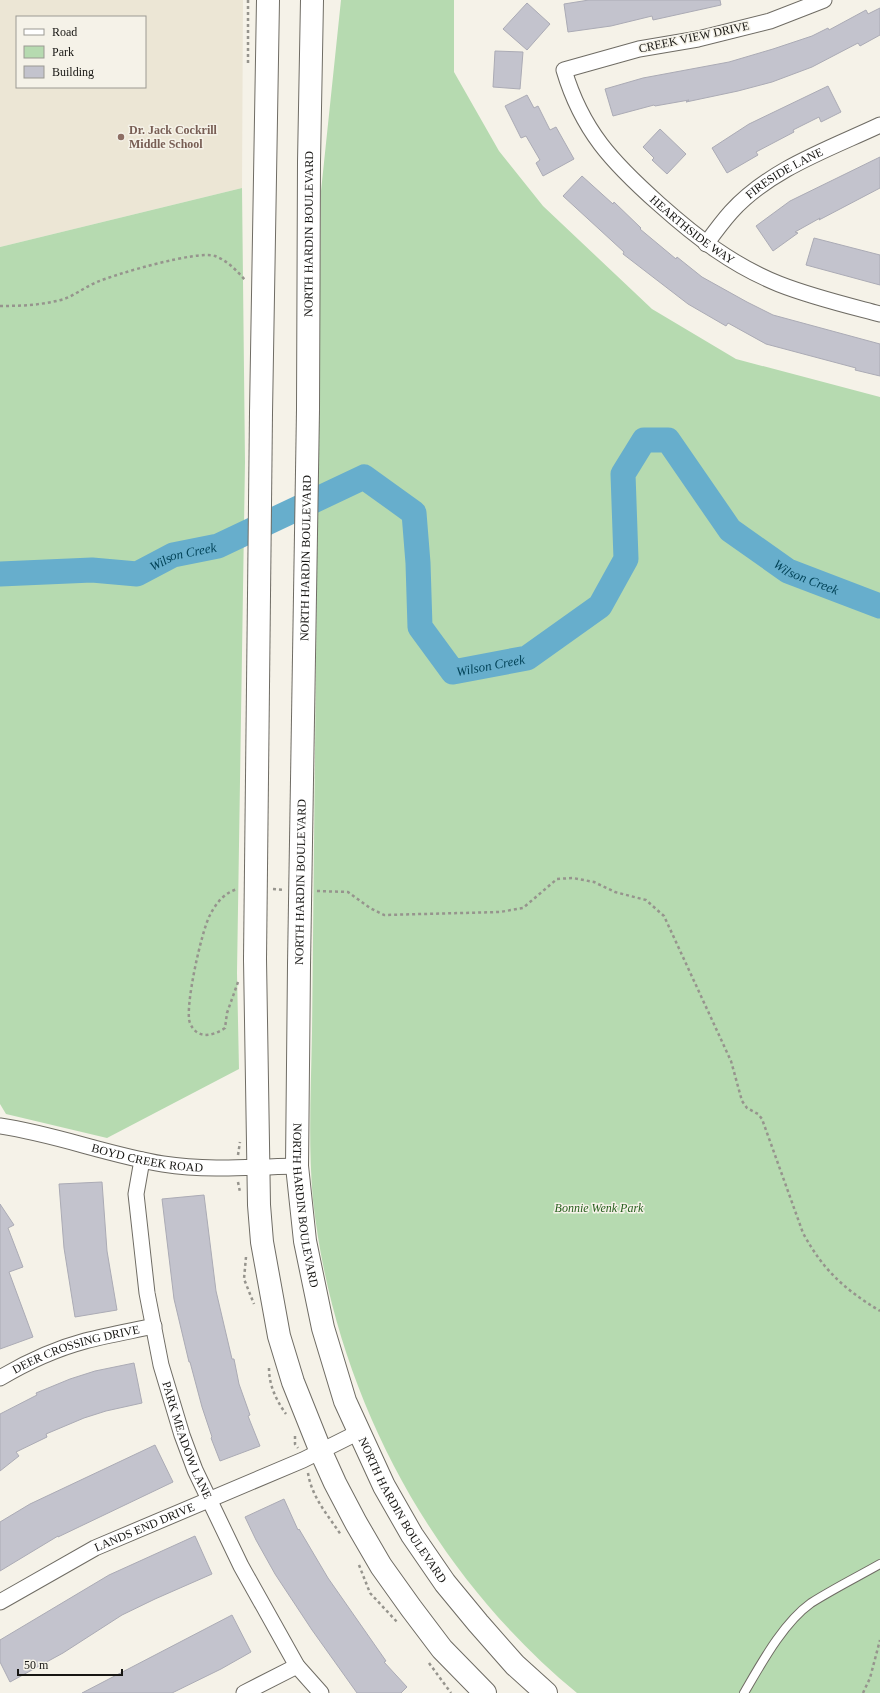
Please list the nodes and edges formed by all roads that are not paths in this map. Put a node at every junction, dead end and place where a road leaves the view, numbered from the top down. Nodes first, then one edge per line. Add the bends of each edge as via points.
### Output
1 (268, 0) edge
2 (312, 0) edge
3 (824, 0) edge
4 (564, 70) joint
5 (880, 125) edge
6 (706, 244) junction
7 (880, 314) edge
8 (0, 1126) edge
9 (142, 1160) junction
10 (297, 1166) junction
11 (258, 1167) junction
12 (154, 1326) junction
13 (0, 1378) edge
14 (359, 1432) junction
15 (321, 1452) junction
16 (210, 1499) junction
17 (880, 1564) edge
18 (0, 1602) edge
19 (297, 1666) junction
20 (244, 1693) edge
21 (321, 1693) edge
22 (485, 1693) edge
23 (546, 1693) edge
24 (744, 1693) edge

1 - 11 main road, bridge via 255,959
2 - 10 main road, NORTH HARDIN BOULEVARD, bridge
3 - 4 street, CREEK VIEW DRIVE via 740,29 639,49
4 - 6 street, HEARTHSIDE WAY via 580,112 606,152 684,227
5 - 6 street, FIRESIDE LANE via 767,181 731,212
6 - 7 street, HEARTHSIDE WAY via 742,267 779,284 821,299
8 - 9 street, BOYD CREEK ROAD
9 - 11 street, BOYD CREEK ROAD via 209,1169
9 - 12 street, PARK MEADOW LANE via 136,1200 142,1260
10 - 11 street, BOYD CREEK ROAD
10 - 14 main road, NORTH HARDIN BOULEVARD via 305,1241 323,1328 345,1401
11 - 15 main road via 262,1242 278,1336
12 - 13 street, DEER CROSSING DRIVE via 64,1347
12 - 16 street, PARK MEADOW LANE via 161,1365 182,1435 195,1470
14 - 15 street, LANDS END DRIVE
14 - 23 main road, NORTH HARDIN BOULEVARD via 384,1486 412,1535 445,1583 515,1665
15 - 16 street, LANDS END DRIVE
15 - 22 main road via 356,1523 382,1566 442,1650
16 - 18 street, LANDS END DRIVE via 95,1548
16 - 19 street, PARK MEADOW LANE via 241,1566
17 - 24 lane via 810,1604 787,1626
19 - 20 street
19 - 21 street, PARK MEADOW LANE

